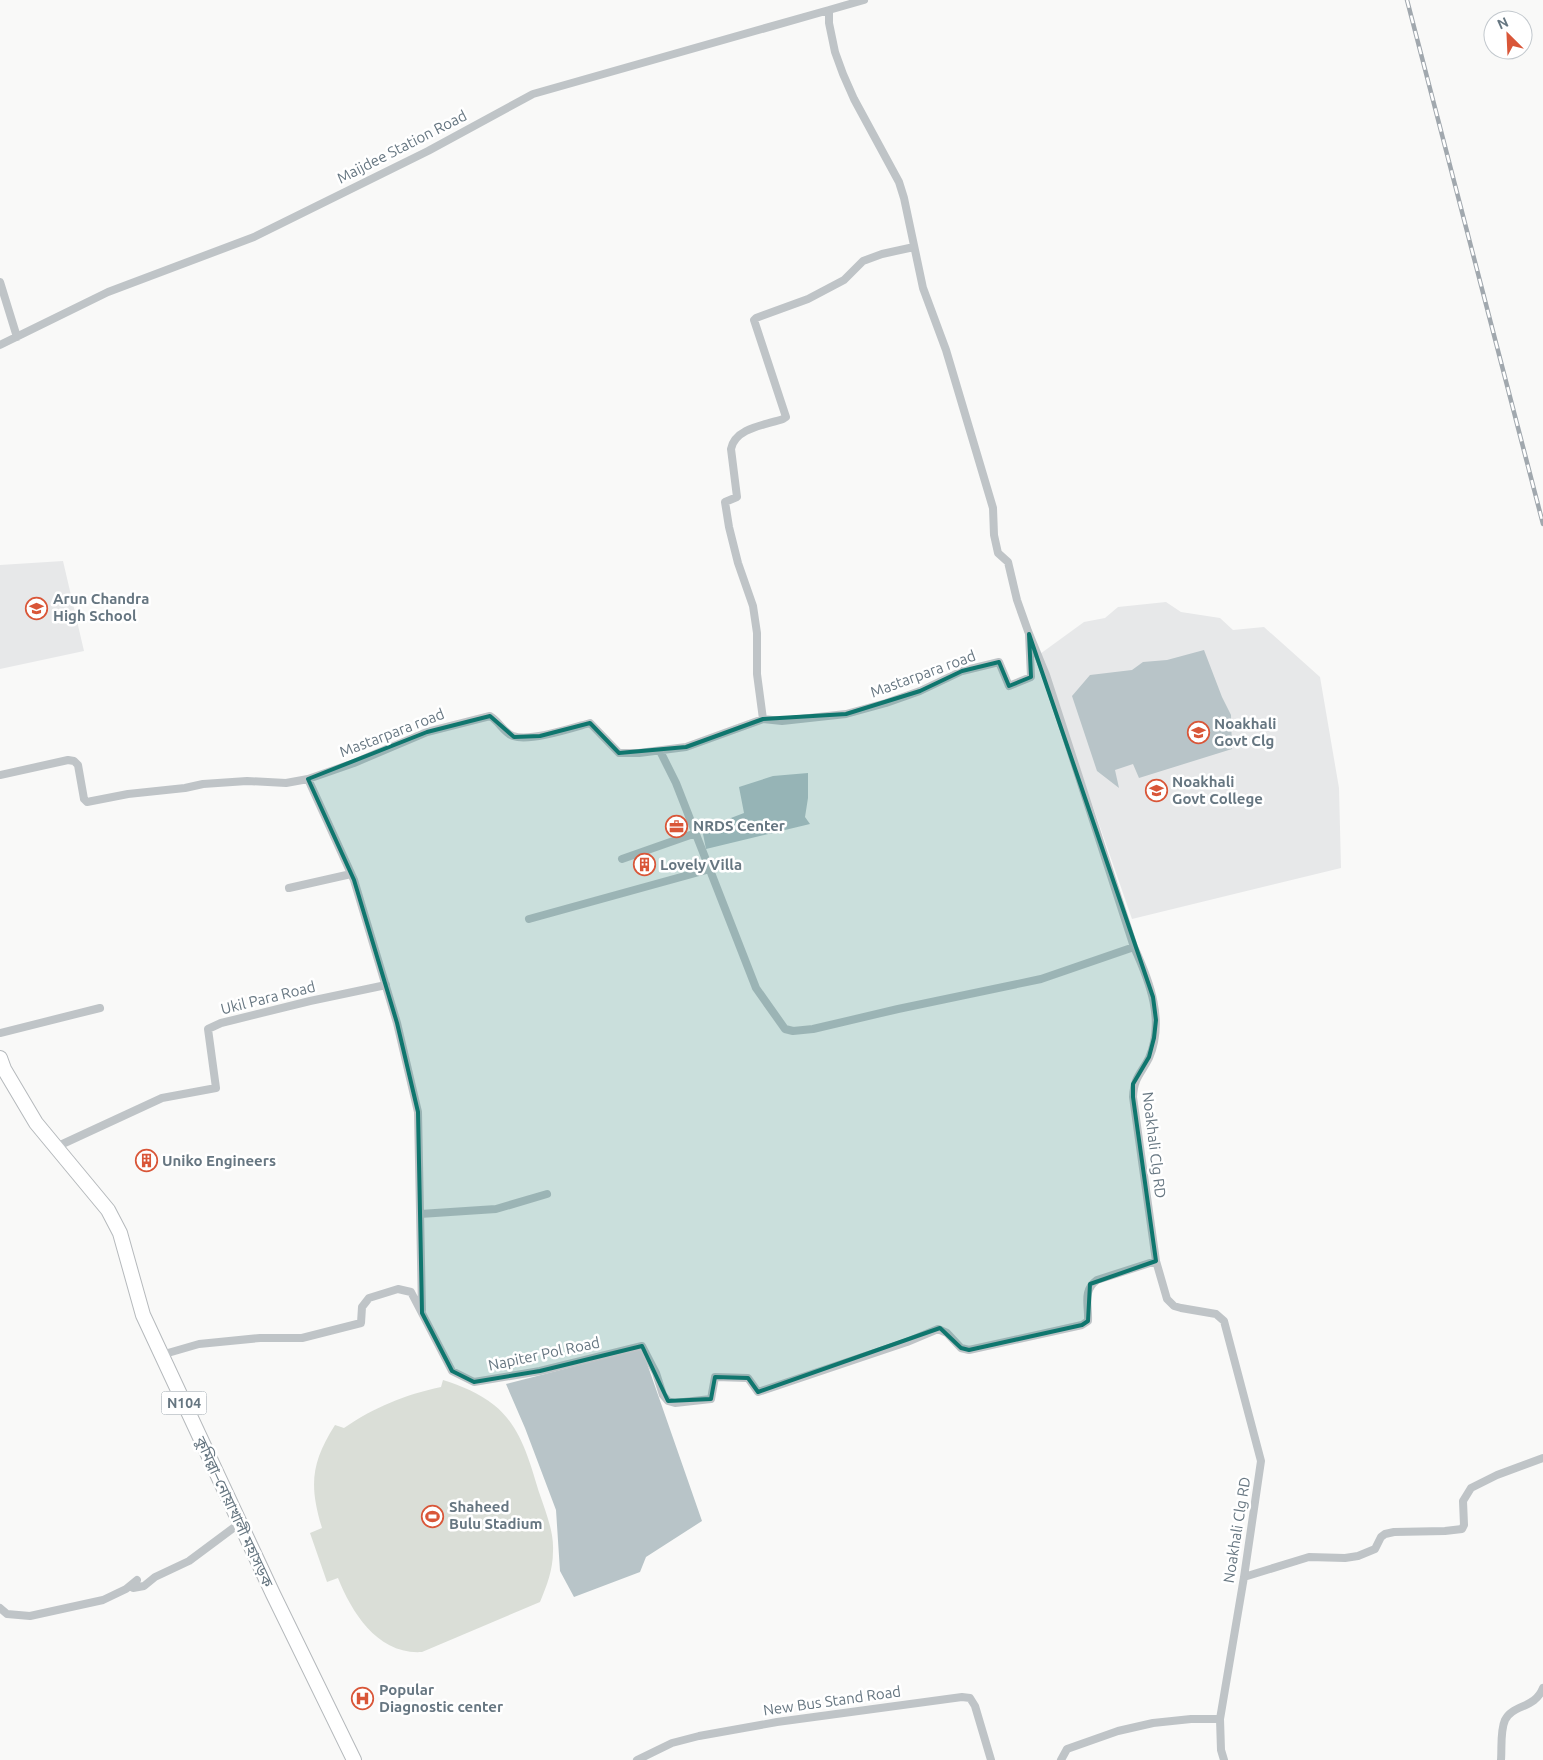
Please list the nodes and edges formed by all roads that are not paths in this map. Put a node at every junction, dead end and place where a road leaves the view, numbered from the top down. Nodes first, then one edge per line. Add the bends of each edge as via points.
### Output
1 (864, 0) edge
2 (830, 10) junction
3 (914, 247) junction
4 (0, 282) edge
5 (18, 337) junction
6 (0, 345) edge
7 (1029, 634) junction
8 (763, 719) junction
9 (660, 751) junction
10 (0, 775) edge
11 (308, 779) junction
12 (696, 833) junction
13 (622, 859) dead end
14 (710, 869) junction
15 (351, 874) junction
16 (289, 888) dead end
17 (529, 919) dead end
18 (1134, 947) junction
19 (386, 984) junction
20 (100, 1008) dead end
21 (0, 1033) edge
22 (0, 1058) edge
23 (56, 1147) junction
24 (547, 1194) dead end
25 (420, 1214) junction
26 (1156, 1261) junction
27 (422, 1313) junction
28 (162, 1355) junction
29 (1543, 1458) edge
30 (240, 1523) junction
31 (1244, 1577) junction
32 (0, 1608) edge
33 (1543, 1688) edge
34 (1220, 1718) junction
35 (354, 1760) edge
36 (637, 1760) edge
37 (991, 1760) edge
38 (1061, 1760) edge
39 (1224, 1760) edge
40 (1502, 1760) edge

1 - 2 street, Maijdee Station Road
2 - 3 street via 835,52 854,99 899,182
2 - 5 street, Maijdee Station Road via 533,94 254,238 108,292
3 - 7 street via 993,508 998,553 1008,562
3 - 8 street via 863,261 844,280 754,320 786,416 742,432 732,442 737,497 725,502 738,563 754,606
4 - 5 street
5 - 6 street, Maijdee Station Road
7 - 8 street, Mastarpara road via 1031,677 1009,686 999,662 962,671 920,691 846,714 782,721
7 - 18 street, Noakhali Clg RD via 1046,675
8 - 9 street, Mastarpara road via 686,748
9 - 11 street, Mastarpara road via 618,754 590,723 540,736 514,737 490,716 427,732
9 - 12 street
10 - 11 street, Mastarpara road via 74,761 78,764 87,802 213,783 286,783
11 - 15 street
12 - 13 street
12 - 14 street
14 - 17 street
14 - 18 street via 756,988 785,1029 794,1031 1041,979
15 - 16 street
15 - 19 street
18 - 26 street, Noakhali Clg RD via 1153,996 1156,1020 1149,1058 1133,1084
19 - 23 street, Ukil Para Road via 310,1000 208,1029 216,1088 162,1098
19 - 25 street via 418,1112
20 - 21 street
22 - 23 highway, কুমিল্লা–নোয়াখালী মহাসড়ক / N104 via 36,1123
23 - 28 highway, কুমিল্লা–নোয়াখালী মহাসড়ক / N104 via 108,1210 120,1233 143,1315
24 - 25 street via 496,1209
25 - 27 street
26 - 27 street, Napiter Pol Road via 1090,1284 1087,1292 1088,1321 1082,1325 969,1350 961,1348 948,1333 938,1329 758,1392 748,1378 715,1376 711,1399 675,1403 662,1395 656,1373 642,1346 540,1371 474,1382 452,1371
26 - 31 street, Noakhali Clg RD via 1167,1299 1174,1306 1216,1314 1224,1321 1261,1461
27 - 28 street, Napiter Pol Road via 411,1292 398,1288 369,1298 362,1307 361,1323 302,1338 199,1344
28 - 30 highway, কুমিল্লা–নোয়াখালী মহাসড়ক / N104
29 - 31 street via 1471,1488 1463,1501 1462,1529 1394,1532 1381,1537 1375,1549 1358,1556 1309,1557
30 - 32 street via 189,1561 155,1577 144,1586 133,1588 136,1580 126,1590 103,1600 30,1616 8,1614
30 - 35 highway, কুমিল্লা–নোয়াখালী মহাসড়ক / N104
31 - 34 street, Noakhali Clg RD
33 - 40 street via 1533,1703 1505,1719
34 - 38 street via 1162,1722 1118,1731 1068,1749
34 - 39 street, Noakhali Clg RD
36 - 37 street, New Bus Stand Road via 672,1743 699,1736 962,1697 970,1698 975,1706

